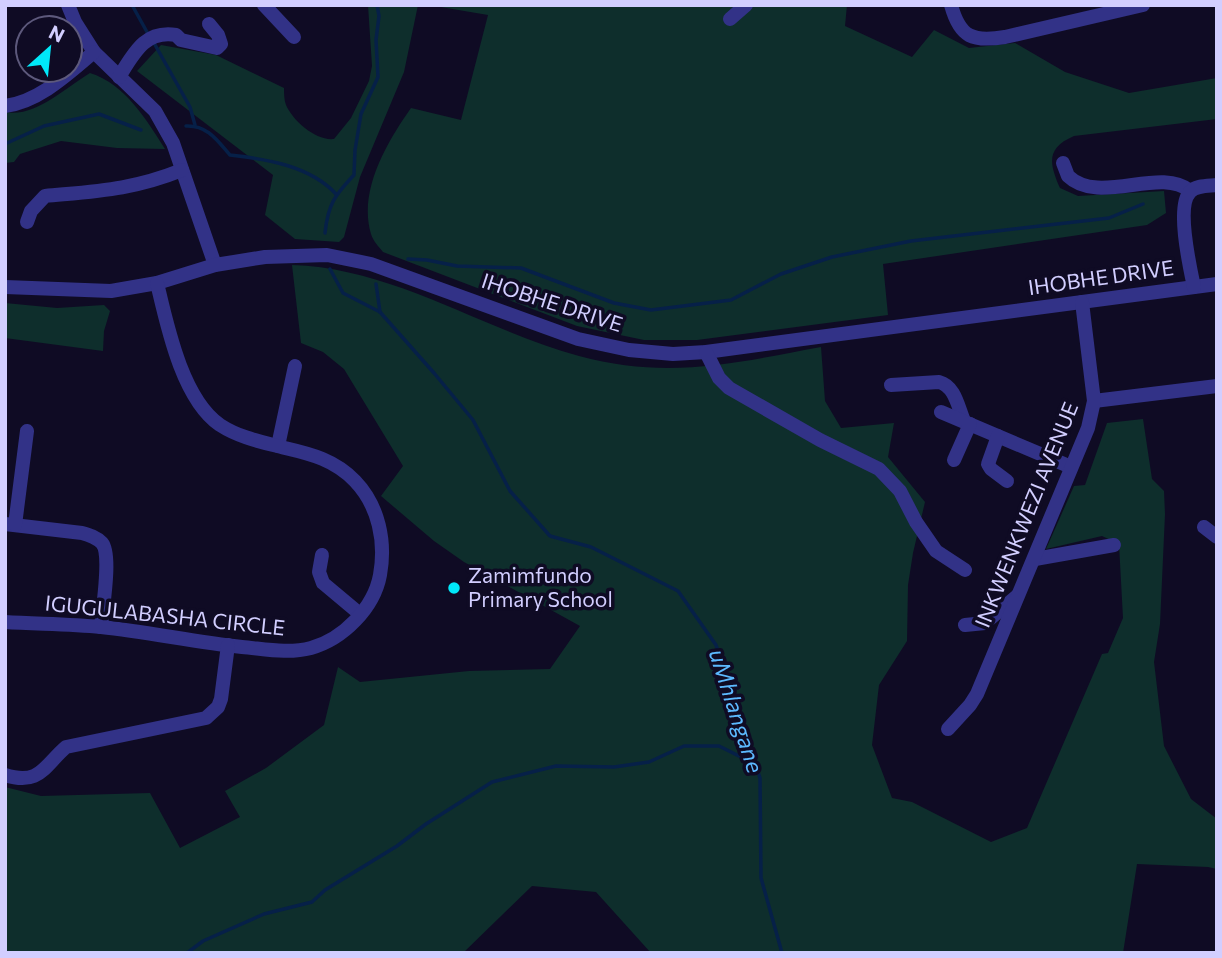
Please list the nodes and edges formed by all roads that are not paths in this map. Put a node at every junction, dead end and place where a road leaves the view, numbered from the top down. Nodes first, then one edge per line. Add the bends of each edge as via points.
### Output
1 (68, 5) edge
2 (264, 5) edge
3 (746, 5) edge
4 (951, 5) edge
5 (1143, 5) edge
6 (730, 19) dead end
7 (209, 24) dead end
8 (294, 37) dead end
9 (94, 51) junction
10 (119, 77) junction
11 (5, 106) edge
12 (1063, 163) dead end
13 (182, 170) junction
14 (1217, 185) edge
15 (1190, 191) junction
16 (27, 222) dead end
17 (215, 265) junction
18 (157, 282) junction
19 (1217, 284) edge
20 (1194, 287) junction
21 (5, 288) edge
22 (1082, 302) junction
23 (706, 352) junction
24 (295, 366) dead end
25 (891, 385) dead end
26 (1217, 386) edge
27 (1094, 401) junction
28 (941, 412) dead end
29 (967, 423) junction
30 (27, 431) dead end
31 (998, 436) junction
32 (278, 446) junction
33 (954, 460) dead end
34 (1071, 467) junction
35 (1007, 481) dead end
36 (10, 525) edge
37 (1204, 527) dead end
38 (1217, 537) edge
39 (1114, 545) dead end
40 (322, 555) dead end
41 (1035, 559) junction
42 (965, 570) dead end
43 (1018, 595) junction
44 (360, 614) junction
45 (5, 622) edge
46 (965, 625) dead end
47 (101, 628) junction
48 (228, 645) junction
49 (948, 729) dead end
50 (5, 775) edge

1 - 9 street
2 - 8 street
3 - 6 street
4 - 5 street via 962,30 983,40
7 - 10 street via 221,44 217,48 162,33 147,40
9 - 10 street
9 - 11 street via 42,92
10 - 13 street via 155,111
12 - 15 street via 1068,176 1082,185 1178,183
13 - 16 street via 115,190 45,196
13 - 17 street
14 - 15 street
15 - 20 street via 1184,220
17 - 18 street, IHOBHE DRIVE
17 - 23 street, IHOBHE DRIVE via 327,255 371,264 578,339 629,350
18 - 21 street, IHOBHE DRIVE via 111,291
18 - 32 street, IGUGULABASHA CIRCLE via 182,370 205,411 237,435
19 - 20 street, IHOBHE DRIVE
20 - 22 street, IHOBHE DRIVE
22 - 23 street, IHOBHE DRIVE
22 - 27 street, INKWENKWEZI AVENUE
23 - 42 street via 729,387 884,473 936,551
24 - 32 street
25 - 29 street via 946,384
26 - 27 street
27 - 34 street, INKWENKWEZI AVENUE
28 - 29 street
29 - 31 street
29 - 33 street
30 - 36 street
31 - 34 street
31 - 35 street via 988,464
32 - 44 street, IGUGULABASHA CIRCLE via 334,464 356,481 373,508 382,541 381,570 372,601
34 - 41 street, INKWENKWEZI AVENUE
36 - 47 street via 82,533 102,543 106,557
37 - 38 street
39 - 41 street
40 - 44 street via 319,572 323,583
41 - 43 street, INKWENKWEZI AVENUE
43 - 46 street via 985,622
43 - 49 street, INKWENKWEZI AVENUE via 977,694
44 - 48 street, IGUGULABASHA CIRCLE via 342,632 312,648 286,651
45 - 47 street, IGUGULABASHA CIRCLE
47 - 48 street, IGUGULABASHA CIRCLE
48 - 50 street via 221,699 206,718 66,747 46,770 32,778

